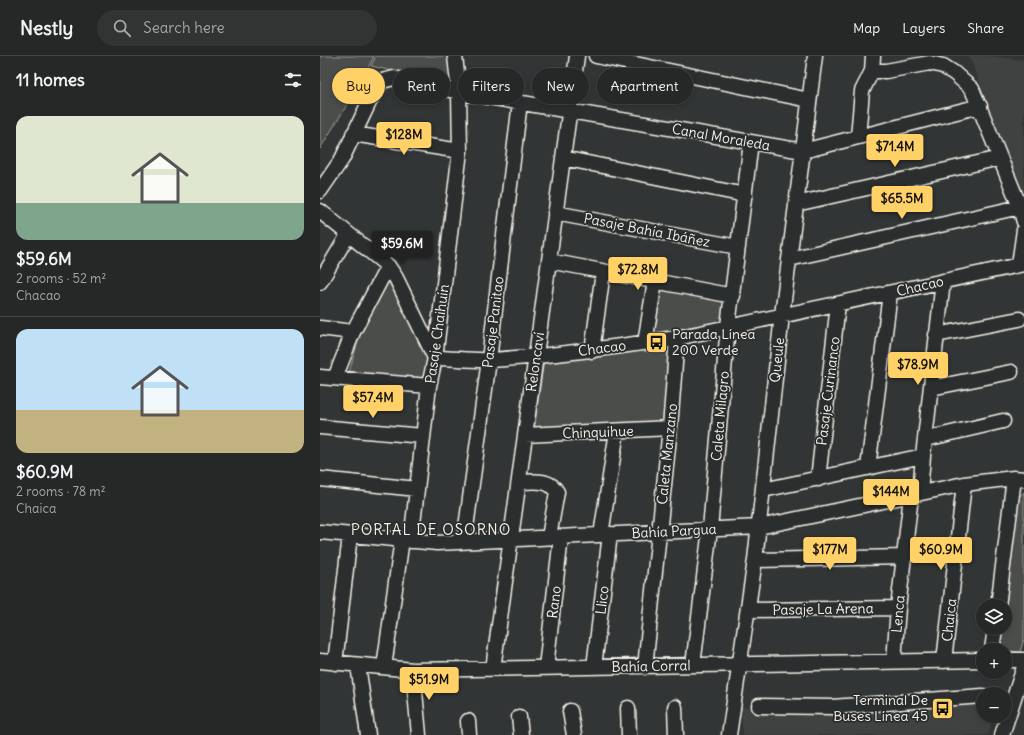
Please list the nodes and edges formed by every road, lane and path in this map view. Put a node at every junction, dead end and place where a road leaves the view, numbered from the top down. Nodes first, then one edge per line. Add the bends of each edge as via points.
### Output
1 (455, 56) edge
2 (577, 56) edge
3 (596, 56) edge
4 (815, 56) edge
5 (873, 56) edge
6 (872, 71) junction
7 (458, 83) edge
8 (458, 92) edge
9 (809, 100) junction
10 (524, 103) edge
11 (459, 104) edge
12 (520, 104) edge
13 (980, 106) junction
14 (569, 111) junction
15 (353, 134) junction
16 (858, 137) junction
17 (751, 142) junction
18 (460, 151) junction
19 (803, 151) junction
20 (563, 158) junction
21 (1000, 158) junction
22 (320, 190) edge
23 (745, 195) junction
24 (796, 204) junction
25 (1020, 207) junction
26 (320, 211) edge
27 (555, 213) junction
28 (1024, 222) edge
29 (1024, 230) edge
30 (348, 234) junction
31 (738, 247) junction
32 (789, 259) junction
33 (549, 262) junction
34 (1021, 265) edge
35 (388, 266) junction
36 (603, 272) junction
37 (655, 281) junction
38 (943, 281) junction
39 (320, 282) edge
40 (890, 293) junction
41 (733, 296) junction
42 (838, 304) junction
43 (782, 315) junction
44 (1018, 319) dead end
45 (728, 326) junction
46 (320, 328) edge
47 (352, 332) junction
48 (936, 335) junction
49 (677, 338) junction
50 (645, 343) junction
51 (592, 351) junction
52 (536, 356) junction
53 (435, 358) junction
54 (489, 360) junction
55 (1011, 372) dead end
56 (320, 377) edge
57 (335, 378) junction
58 (429, 386) junction
59 (931, 388) junction
60 (1003, 421) dead end
61 (320, 427) edge
62 (670, 428) junction
63 (617, 431) junction
64 (525, 435) junction
65 (423, 436) junction
66 (926, 439) junction
67 (923, 456) junction
68 (868, 468) junction
69 (1019, 478) edge
70 (320, 479) edge
71 (818, 479) junction
72 (519, 482) junction
73 (964, 484) junction
74 (417, 490) junction
75 (763, 490) junction
76 (916, 495) junction
77 (759, 527) junction
78 (710, 530) junction
79 (320, 532) edge
80 (659, 532) junction
81 (350, 535) junction
82 (606, 535) junction
83 (556, 537) junction
84 (511, 539) junction
85 (407, 540) junction
86 (464, 542) junction
87 (905, 556) junction
88 (755, 560) junction
89 (999, 599) edge
90 (898, 608) junction
91 (748, 610) junction
92 (976, 660) edge
93 (1012, 660) edge
94 (1024, 660) edge
95 (320, 661) edge
96 (894, 661) junction
97 (944, 661) junction
98 (334, 663) junction
99 (358, 665) junction
100 (693, 665) junction
101 (740, 665) junction
102 (594, 666) junction
103 (546, 667) junction
104 (645, 667) junction
105 (1024, 667) edge
106 (384, 668) junction
107 (493, 669) junction
108 (413, 670) junction
109 (1012, 690) edge
110 (976, 697) edge
111 (759, 706) dead end
112 (675, 707) dead end
113 (628, 708) dead end
114 (570, 711) dead end
115 (519, 717) dead end
116 (468, 721) dead end
117 (1004, 723) edge
118 (368, 735) edge
119 (419, 735) edge
120 (469, 735) edge
121 (521, 735) edge
122 (574, 735) edge
123 (629, 735) edge
124 (676, 735) edge
125 (729, 735) edge
126 (1002, 735) edge

1 - 7 street, Pasaje Chaihuín
2 - 14 street, Reloncaví
3 - 9 street
4 - 9 street, Queule
5 - 6 street
6 - 13 street via 930,63 943,66 972,89
6 - 16 street via 862,92
8 - 15 street, Canal Moraleda via 394,78 382,81
9 - 19 street, Queule
10 - 14 street, Canal Moraleda
11 - 18 street, Pasaje Chaihuín
12 - 54 street, Pasaje Panitao
13 - 16 street, Canal Moraleda
13 - 21 street
14 - 17 street, Canal Moraleda
14 - 20 street, Reloncaví
15 - 18 street
15 - 22 street, Canal Moraleda via 342,159
16 - 19 street, Canal Moraleda
17 - 19 street, Canal Moraleda
17 - 23 street, Caleta Milagro
18 - 53 street, Pasaje Chaihuín
19 - 24 street, Queule
20 - 23 street
20 - 27 street, Reloncaví
21 - 24 street
21 - 25 street
23 - 31 street, Caleta Milagro
24 - 32 street, Queule
25 - 28 street
25 - 32 street
26 - 30 street
27 - 31 street, Pasaje Bahía Ibáñez
27 - 33 street, Reloncaví
29 - 34 street
30 - 35 street
30 - 39 street
31 - 41 street, Caleta Milagro
32 - 43 street, Queule
33 - 36 street
33 - 52 street, Reloncaví
34 - 38 street, Chacao
35 - 47 street
35 - 53 street
36 - 37 street
36 - 51 street
37 - 41 street
37 - 50 street
38 - 40 street, Chacao
38 - 48 street, Lenca
40 - 42 street, Chacao
40 - 68 street
41 - 45 street, Caleta Milagro
42 - 43 street, Chacao
42 - 71 street, Pasaje Curinanco
43 - 45 street, Chacao
43 - 75 street, Queule
44 - 48 street
45 - 49 street, Chacao
45 - 78 street, Caleta Milagro
46 - 47 street
47 - 57 street
48 - 59 street, Lenca
49 - 50 street, Chacao
49 - 62 street, Caleta Manzano
50 - 51 street, Chacao
51 - 52 street, Chacao
52 - 54 street, Chacao
52 - 64 street, Reloncaví
53 - 54 street, Chacao
53 - 58 street, Pasaje Chaihuín
54 - 86 street, Pasaje Panitao
55 - 59 street
56 - 57 street
57 - 58 street
58 - 65 street, Pasaje Chaihuín
59 - 66 street, Lenca
60 - 66 street
61 - 65 street
62 - 63 street, Chinquihue
62 - 80 street, Caleta Manzano
63 - 64 street, Chinquihue
63 - 82 street, Llico
64 - 72 street, Reloncaví
65 - 74 street, Pasaje Chaihuín
66 - 67 street, Lenca
67 - 68 street
67 - 76 street, Lenca
68 - 71 street
69 - 73 street, Bahía Pargua
69 - 89 street
70 - 74 street
71 - 75 street
72 - 83 street, Rano via 548,482 553,486 557,492
72 - 84 street, Reloncaví
73 - 76 street, Bahía Pargua
73 - 97 street, Chaica
74 - 85 street, Pasaje Chaihuín
75 - 77 street, Queule
76 - 77 street, Bahía Pargua
76 - 87 street, Lenca
77 - 78 street, Bahía Pargua
77 - 88 street, Queule
78 - 80 street, Bahía Pargua
78 - 100 street, Caleta Milagro
79 - 81 street, Bahía Pargua
80 - 82 street, Bahía Pargua
80 - 104 street, Caleta Manzano
81 - 85 street, Bahía Pargua
81 - 98 street
82 - 83 street, Bahía Pargua
82 - 102 street, Llico
83 - 84 street, Bahía Pargua
83 - 103 street, Rano
84 - 86 street, Bahía Pargua
84 - 107 street, Reloncaví
85 - 86 street, Bahía Pargua
85 - 106 street, Pasaje Chaihuín
87 - 88 street
87 - 90 street, Lenca
88 - 91 street, Queule
90 - 91 street, Pasaje La Arena
90 - 96 street, Lenca
91 - 101 street, Queule
92 - 97 street, Bahía Corral
93 - 94 street
95 - 98 street, Bahía Corral
96 - 97 street, Bahía Corral
96 - 101 street, Bahía Corral
98 - 99 street, Bahía Corral
99 - 106 street, Bahía Corral
99 - 118 street
100 - 101 street, Bahía Corral
100 - 104 street, Bahía Corral
101 - 125 street, Queule
102 - 103 street, Bahía Corral
102 - 104 street, Bahía Corral
103 - 107 street, Bahía Corral
105 - 109 street
106 - 108 street, Bahía Corral
107 - 108 street, Bahía Corral
108 - 119 street
110 - 111 street via 832,707
112 - 124 street
113 - 123 street
114 - 122 street
115 - 121 street
116 - 120 street
117 - 126 street

